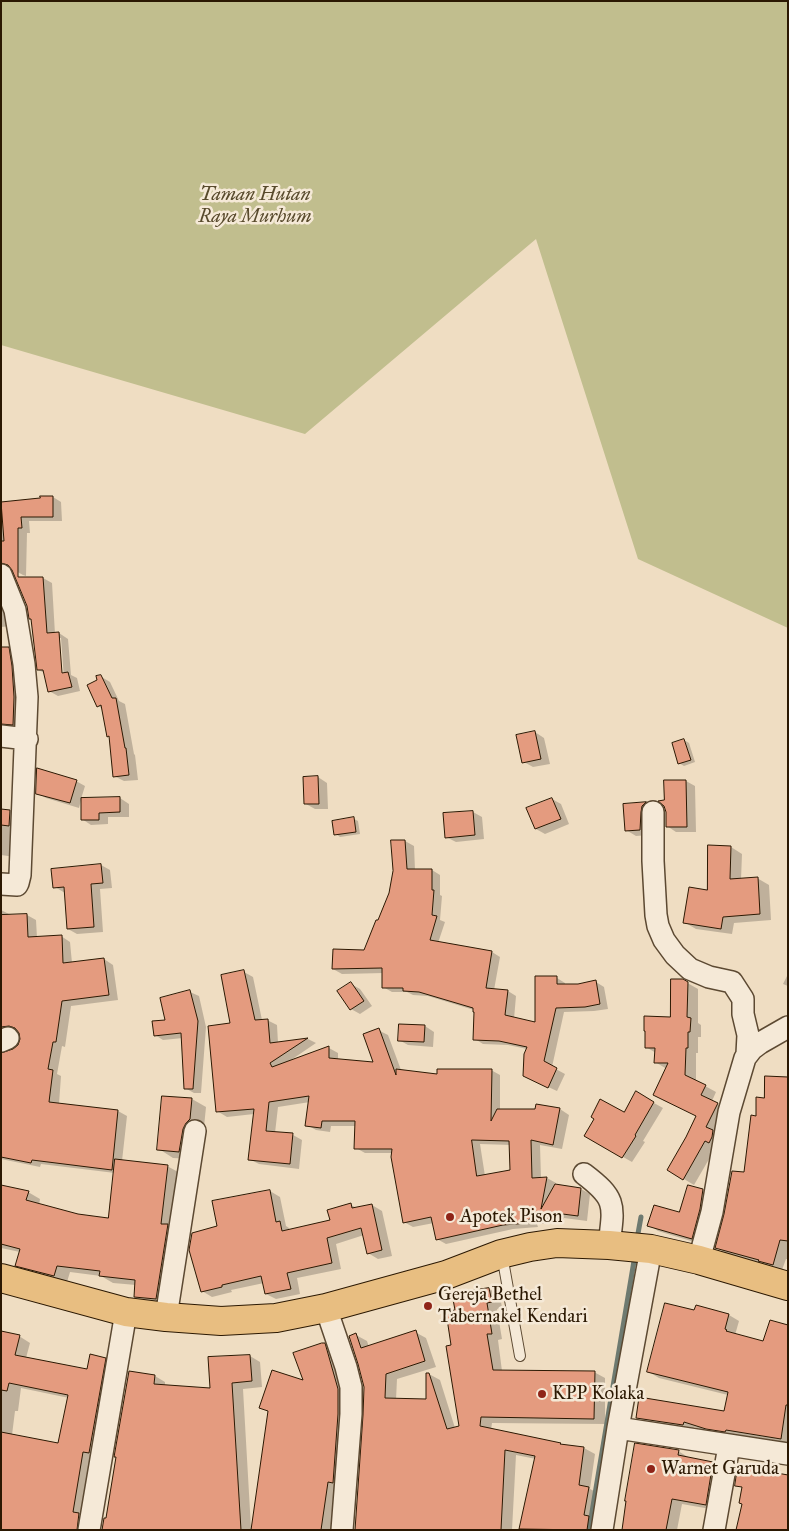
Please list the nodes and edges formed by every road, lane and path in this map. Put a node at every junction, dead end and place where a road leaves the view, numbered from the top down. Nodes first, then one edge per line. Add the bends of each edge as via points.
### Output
1 (1, 576) edge
2 (1, 736) edge
3 (27, 739) junction
4 (653, 812) dead end
5 (1, 884) edge
6 (788, 1028) edge
7 (747, 1054) junction
8 (195, 1130) dead end
9 (584, 1174) dead end
10 (632, 1247) junction
11 (501, 1254) junction
12 (700, 1260) junction
13 (1, 1278) edge
14 (788, 1286) edge
15 (326, 1308) junction
16 (126, 1312) junction
17 (166, 1317) junction
18 (520, 1356) dead end
19 (618, 1428) junction
20 (730, 1446) junction
21 (788, 1454) edge
22 (89, 1530) edge
23 (342, 1530) edge
24 (602, 1530) edge
25 (714, 1530) edge

1 - 3 street via 15,610 19,633 27,697
2 - 3 street
3 - 5 street via 18,883
4 - 7 street via 658,926 675,955 690,969 732,982 743,999
6 - 7 street
7 - 12 street via 729,1112 712,1212
8 - 17 street
9 - 10 street via 609,1197 612,1215
10 - 11 highway via 557,1243
10 - 12 highway
10 - 19 street
11 - 15 highway via 446,1275
11 - 18 lane
12 - 14 highway
13 - 16 highway
15 - 17 highway via 276,1318 221,1321
15 - 23 street via 352,1387
16 - 17 highway
16 - 22 street
19 - 20 street
19 - 24 street
20 - 21 street
20 - 25 street

